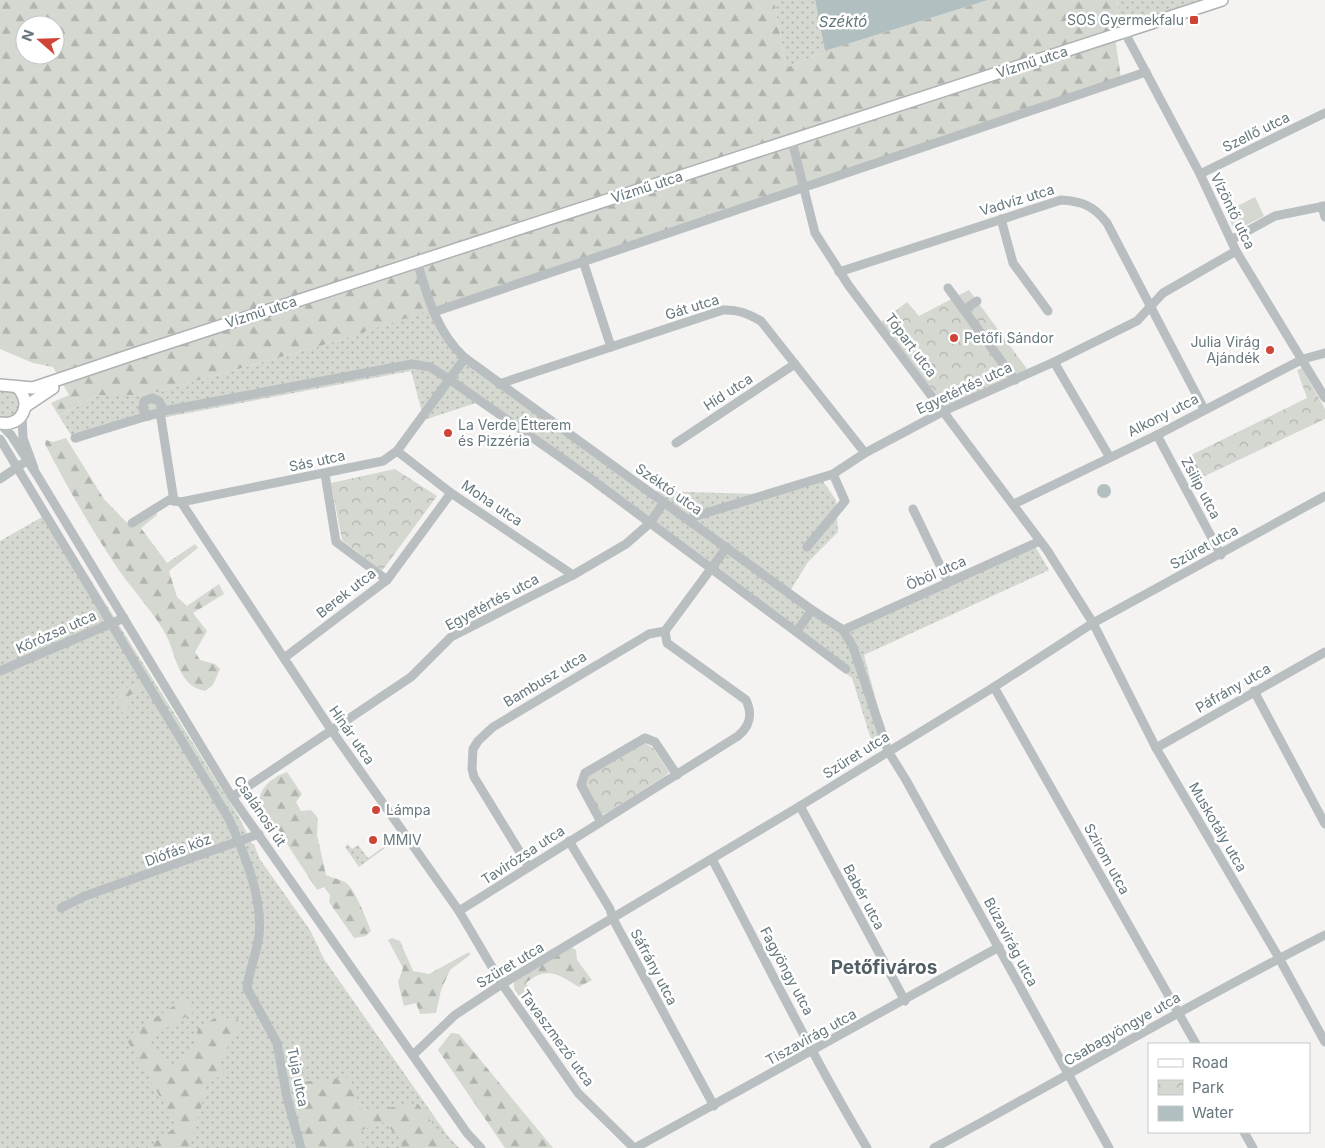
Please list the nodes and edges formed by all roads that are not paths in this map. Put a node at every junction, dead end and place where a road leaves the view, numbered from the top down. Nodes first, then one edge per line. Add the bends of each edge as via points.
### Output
1 (1222, 0) edge
2 (1124, 31) junction
3 (1146, 72) junction
4 (1325, 113) edge
5 (792, 141) junction
6 (1200, 174) junction
7 (804, 189) junction
8 (1323, 206) edge
9 (1325, 217) edge
10 (1000, 219) junction
11 (1231, 240) junction
12 (1236, 252) junction
13 (417, 261) junction
14 (583, 261) junction
15 (839, 272) junction
16 (948, 288) dead end
17 (977, 301) dead end
18 (1150, 308) junction
19 (964, 310) junction
20 (1048, 310) dead end
21 (434, 312) junction
22 (611, 347) junction
23 (1325, 353) edge
24 (464, 358) junction
25 (1303, 359) junction
26 (1054, 362) junction
27 (795, 364) junction
28 (72, 377) junction
29 (449, 379) junction
30 (1014, 380) junction
31 (499, 384) junction
32 (7, 385) edge
33 (1325, 398) edge
34 (1204, 409) junction
35 (24, 411) junction
36 (944, 411) junction
37 (162, 412) junction
38 (149, 416) junction
39 (0, 423) edge
40 (1156, 435) junction
41 (75, 438) dead end
42 (0, 439) edge
43 (676, 443) dead end
44 (397, 451) junction
45 (865, 453) junction
46 (1109, 456) junction
47 (26, 461) junction
48 (18, 467) junction
49 (325, 474) junction
50 (833, 474) junction
51 (36, 475) junction
52 (0, 479) edge
53 (451, 492) junction
54 (1325, 496) edge
55 (177, 501) junction
56 (664, 502) junction
57 (1014, 504) junction
58 (913, 509) dead end
59 (689, 521) junction
60 (132, 523) dead end
61 (650, 523) junction
62 (1040, 540) junction
63 (727, 547) junction
64 (807, 547) dead end
65 (1221, 555) junction
66 (710, 570) junction
67 (573, 575) junction
68 (387, 580) junction
69 (948, 582) junction
70 (812, 610) junction
71 (124, 618) junction
72 (111, 623) junction
73 (1093, 623) junction
74 (843, 630) junction
75 (665, 631) junction
76 (797, 631) junction
77 (1325, 652) edge
78 (284, 658) junction
79 (846, 669) dead end
80 (0, 671) edge
81 (994, 687) junction
82 (1254, 692) junction
83 (332, 731) junction
84 (1156, 748) junction
85 (888, 751) junction
86 (677, 774) junction
87 (232, 797) junction
88 (800, 806) junction
89 (601, 822) junction
90 (1325, 824) edge
91 (259, 834) junction
92 (569, 841) junction
93 (239, 842) junction
94 (712, 859) junction
95 (528, 867) junction
96 (61, 908) dead end
97 (459, 911) junction
98 (613, 919) junction
99 (1325, 935) edge
100 (999, 947) junction
101 (1279, 958) junction
102 (502, 984) junction
103 (905, 1001) junction
104 (1178, 1012) junction
105 (1325, 1042) edge
106 (1195, 1043) edge
107 (814, 1051) junction
108 (413, 1055) junction
109 (1068, 1076) junction
110 (714, 1106) junction
111 (1245, 1133) edge
112 (301, 1148) edge
113 (481, 1148) edge
114 (634, 1148) edge
115 (867, 1148) edge
116 (934, 1148) edge
117 (1109, 1148) edge
118 (1253, 1148) edge

1 - 2 main road, Vízmű utca
2 - 3 street, Vízöntő utca
2 - 5 main road, Vízmű utca
3 - 6 street, Vízöntő utca
3 - 7 street
4 - 6 street, Szellő utca
5 - 7 street, Tópart utca
5 - 13 main road, Vízmű utca
6 - 11 street, Vízöntő utca
7 - 14 street
7 - 15 street, Tópart utca via 815,233
8 - 9 street
8 - 11 street via 1275,216
10 - 15 street, Vadvíz utca
10 - 18 street, Vadvíz utca via 1061,200 1087,204 1098,211 1107,223
10 - 20 street via 1012,262
11 - 12 street, Vízöntő utca
12 - 18 street, Egyetértés utca via 1163,293
12 - 25 street, Vízöntő utca
13 - 21 street, Széktó utca
13 - 28 main road, Vízmű utca
14 - 21 street
14 - 22 street
15 - 36 street, Tópart utca
16 - 19 street
17 - 19 street
18 - 26 street, Egyetértés utca via 1136,321
18 - 34 street, Vadvíz utca
19 - 30 street
21 - 24 street, Széktó utca via 450,342
22 - 27 street, Gát utca via 733,309 761,321
22 - 31 street, Gát utca
23 - 25 street, Alkony utca
24 - 29 street, Sás utca
24 - 31 street, Széktó utca
25 - 33 street, Vízöntő utca
25 - 34 street, Alkony utca
26 - 30 street, Egyetértés utca
26 - 46 street
27 - 43 street, Híd utca
27 - 45 street, Gát utca
28 - 32 main road via 33,388
28 - 35 main road
29 - 37 street via 430,366 412,364
29 - 44 street, Sás utca
29 - 61 street
30 - 36 street, Egyetértés utca
31 - 56 street, Széktó utca
32 - 35 main road via 24,396
34 - 40 street, Alkony utca
35 - 39 main road via 11,423
35 - 51 street, Csalánosi út via 23,438
36 - 45 street, Egyetértés utca
36 - 57 street, Tópart utca
37 - 38 street
37 - 38 street via 159,401 147,399 142,406
37 - 55 street
38 - 41 street
39 - 47 street, Csalánosi út
40 - 46 street, Alkony utca
40 - 65 street, Zsilip utca
42 - 48 street, Tuja utca
44 - 49 street, Sás utca via 383,461
44 - 53 street, Moha utca
45 - 50 street, Egyetértés utca
46 - 57 street, Alkony utca
47 - 48 street
47 - 51 street, Csalánosi út
48 - 52 street
48 - 72 street, Tuja utca
49 - 55 street, Sás utca
49 - 68 street via 336,542
50 - 59 street, Egyetértés utca via 693,517
50 - 64 street via 845,501
51 - 71 street, Csalánosi út
53 - 67 street, Moha utca
53 - 68 street, Berek utca
54 - 65 street, Szüret utca
55 - 60 street, Sás utca via 169,500
55 - 78 street, Hínár utca
56 - 59 street, Széktó utca
56 - 61 street, Egyetértés utca
57 - 62 street, Tópart utca
58 - 69 street
59 - 63 street, Széktó utca
61 - 66 street
61 - 67 street, Egyetértés utca via 626,544
62 - 69 street, Öböl utca
62 - 73 street, Tópart utca
63 - 66 street
63 - 70 street, Széktó utca
65 - 73 street, Szüret utca
66 - 75 street
66 - 76 street
67 - 83 street, Egyetértés utca via 451,637 411,677
68 - 78 street, Berek utca
69 - 74 street, Öböl utca
70 - 74 street, Széktó utca
70 - 76 street
71 - 72 street, Kőrózsa utca
71 - 87 street, Csalánosi út
72 - 80 street, Kőrózsa utca
72 - 93 street, Tuja utca via 229,819
73 - 81 street, Szüret utca
73 - 84 street, Muskotály utca
74 - 85 street, Széktó utca via 853,647
75 - 86 street, Tavirózsa utca via 667,643 746,700 750,711 749,724 742,733
75 - 95 street, Bambusz utca via 649,634 592,667 493,727 478,741 472,760 474,777
76 - 79 street
77 - 82 street, Páfrány utca
78 - 83 street, Hínár utca
81 - 85 street, Szüret utca
81 - 104 street, Szirom utca
82 - 84 street, Páfrány utca
82 - 90 street
83 - 87 street, Egyetértés utca
83 - 97 street, Hínár utca
84 - 101 street, Muskotály utca
85 - 88 street, Szüret utca
85 - 100 street, Búzavirág utca
86 - 89 street, Tavirózsa utca
86 - 89 street via 655,742 645,738 584,773 581,785
87 - 91 street, Csalánosi út
88 - 94 street, Szüret utca
88 - 103 street, Babér utca
89 - 92 street, Tavirózsa utca
91 - 93 street, Diófás köz
91 - 108 street, Csalánosi út
92 - 95 street, Tavirózsa utca
92 - 98 street, Sáfrány utca
93 - 96 street, Diófás köz via 85,896
93 - 112 street, Tuja utca via 258,901 259,939 247,988 277,1043 287,1098
94 - 98 street, Szüret utca
94 - 107 street, Fagyöngy utca
95 - 97 street, Tavirózsa utca
97 - 102 street, Hínár utca
98 - 102 street, Szüret utca
98 - 110 street, Sáfrány utca
99 - 101 street, Csabagyöngye utca
100 - 103 street, Tiszavirág utca
100 - 109 street, Búzavirág utca
101 - 104 street, Csabagyöngye utca
101 - 105 street, Muskotály utca
102 - 108 street, Szüret utca via 455,1015
102 - 114 street, Tavaszmező utca via 578,1093
103 - 107 street, Tiszavirág utca
104 - 106 street, Szirom utca
104 - 109 street, Csabagyöngye utca
107 - 110 street, Tiszavirág utca
107 - 115 street, Fagyöngy utca
108 - 113 street, Csalánosi út
109 - 116 street, Csabagyöngye utca
109 - 117 street, Búzavirág utca
110 - 114 street, Tiszavirág utca
111 - 118 street

